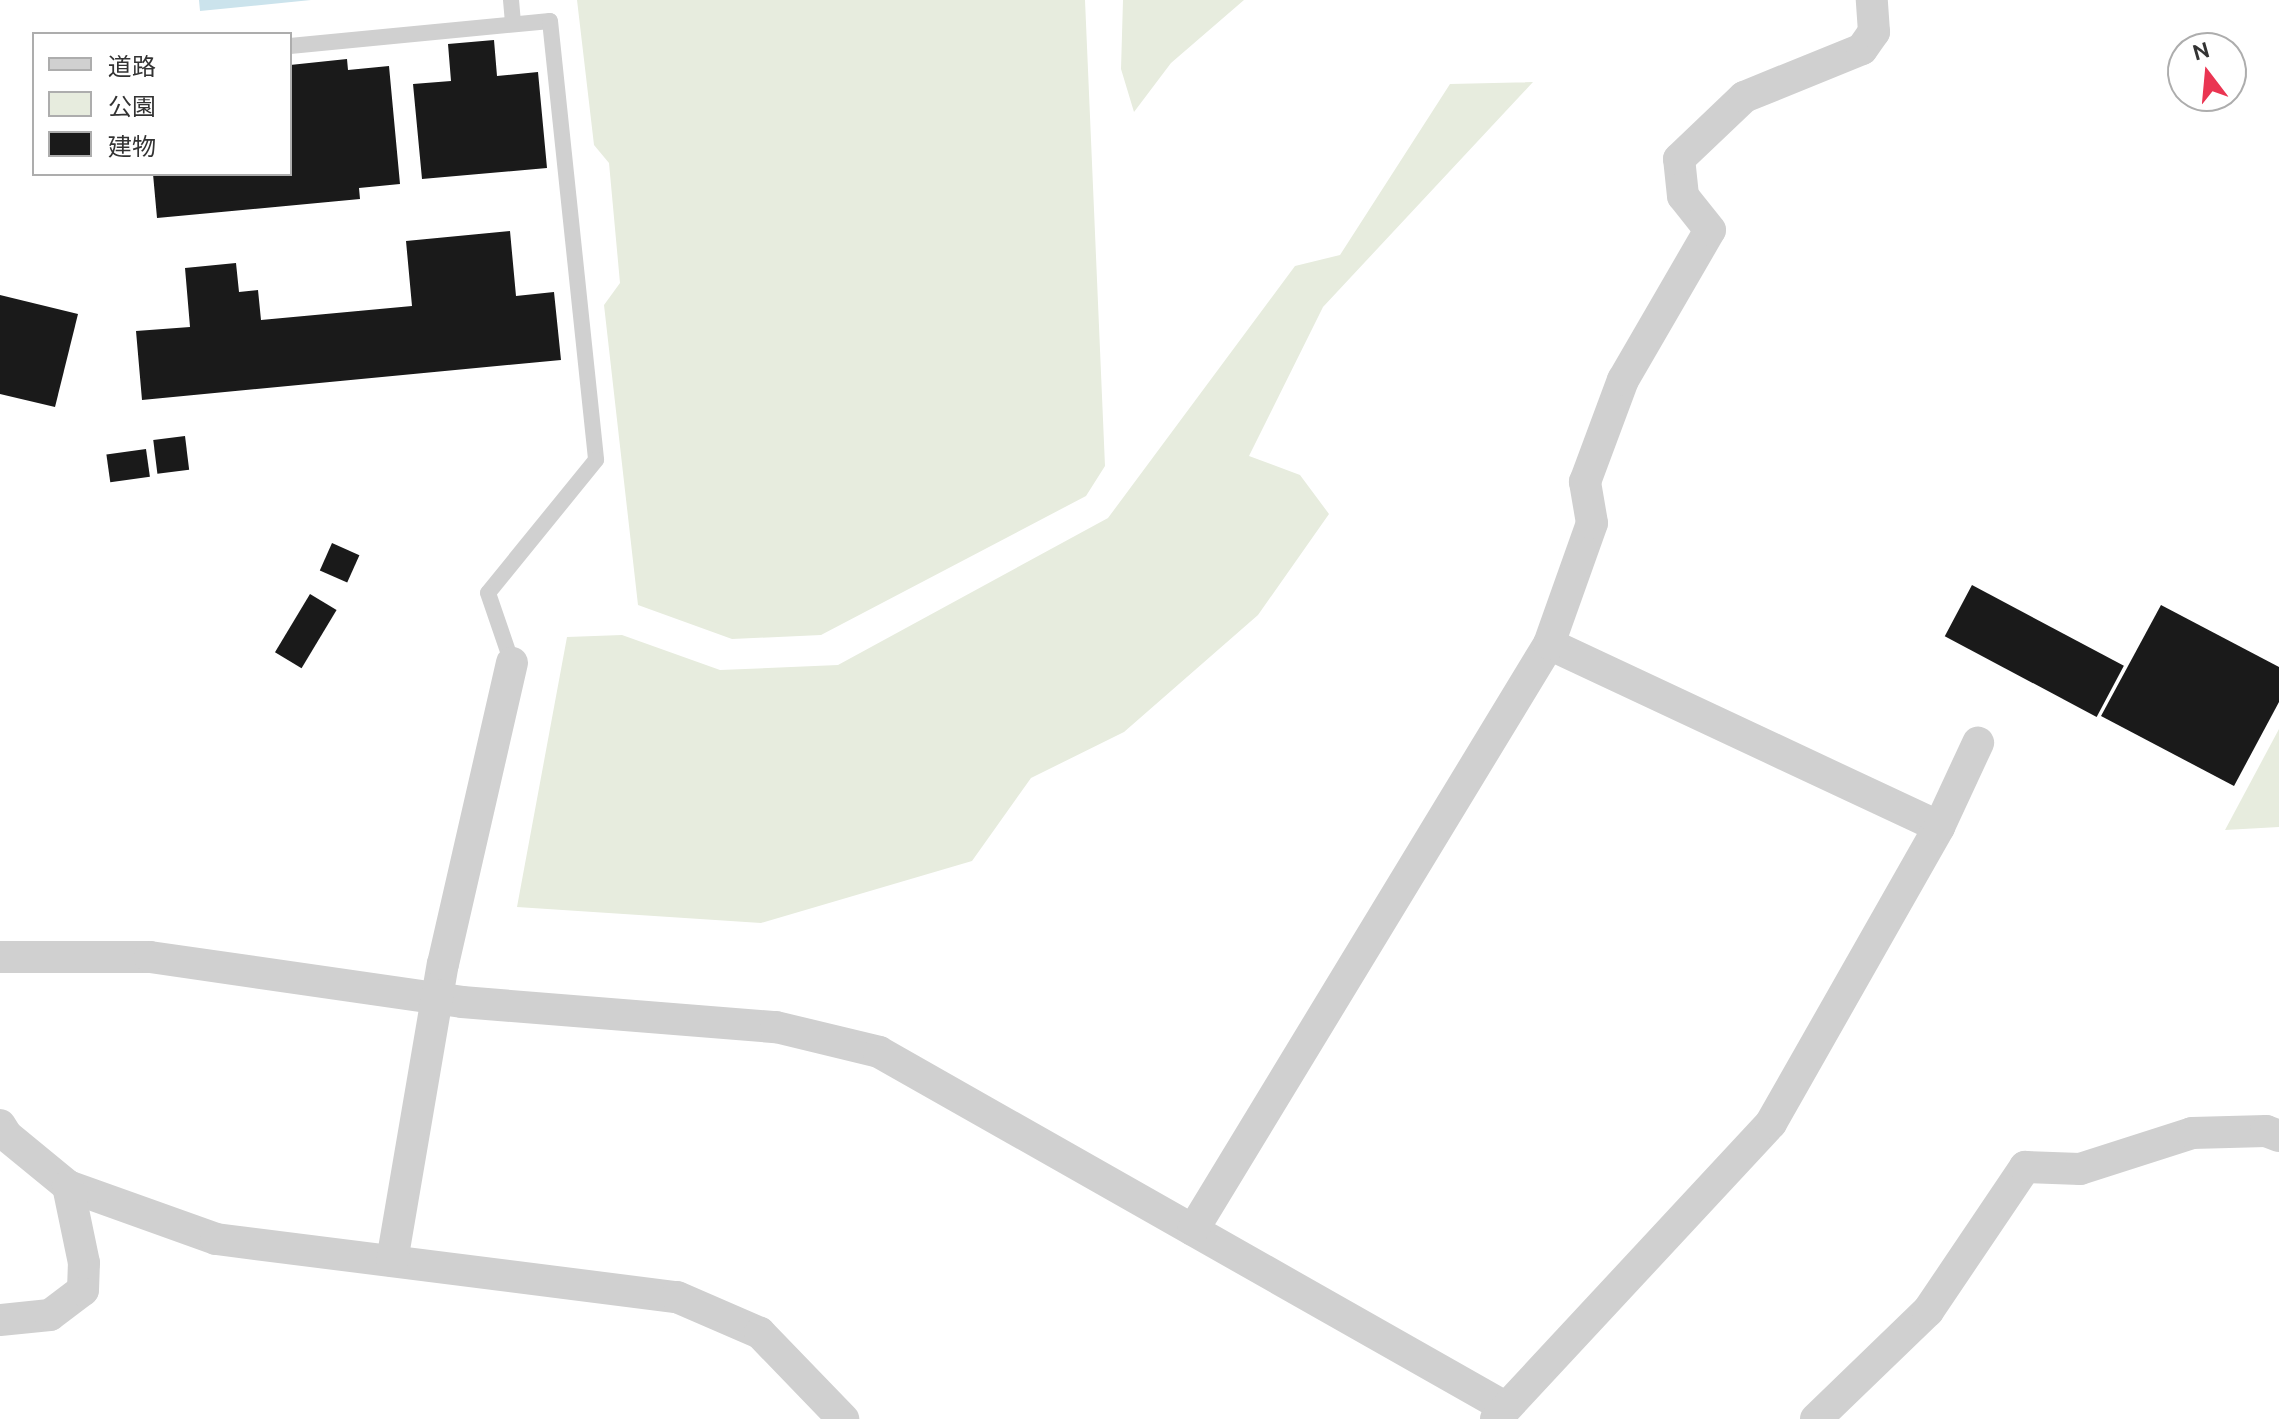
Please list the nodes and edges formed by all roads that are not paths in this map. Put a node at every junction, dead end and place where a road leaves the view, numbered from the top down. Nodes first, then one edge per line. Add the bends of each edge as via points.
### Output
1 (511, 0) edge
2 (1872, 0) edge
3 (513, 23) junction
4 (292, 46) edge
5 (1549, 644) junction
6 (512, 663) joint
7 (1978, 743) dead end
8 (1939, 827) junction
9 (0, 957) edge
10 (437, 996) junction
11 (0, 1125) edge
12 (2279, 1136) edge
13 (68, 1186) junction
14 (1193, 1230) junction
15 (392, 1261) junction
16 (0, 1320) edge
17 (1500, 1413) edge
18 (843, 1419) edge
19 (1816, 1419) edge

1 - 3 lane
2 - 5 street via 1874,32 1862,49 1744,97 1679,159 1683,196 1710,230 1623,380 1585,482 1592,523
3 - 4 lane
3 - 6 lane via 550,21 596,460 488,593
5 - 8 street
5 - 14 street
6 - 10 street
7 - 8 street
8 - 17 street via 1771,1123
9 - 10 street via 150,957
10 - 14 street via 776,1027 879,1052
10 - 15 street
11 - 13 street
12 - 19 street via 2266,1131 2192,1133 2080,1169 2025,1167 1928,1311
13 - 15 street via 216,1239
13 - 16 street via 84,1263 83,1290 50,1315
14 - 17 street
15 - 18 street via 677,1297 760,1333

